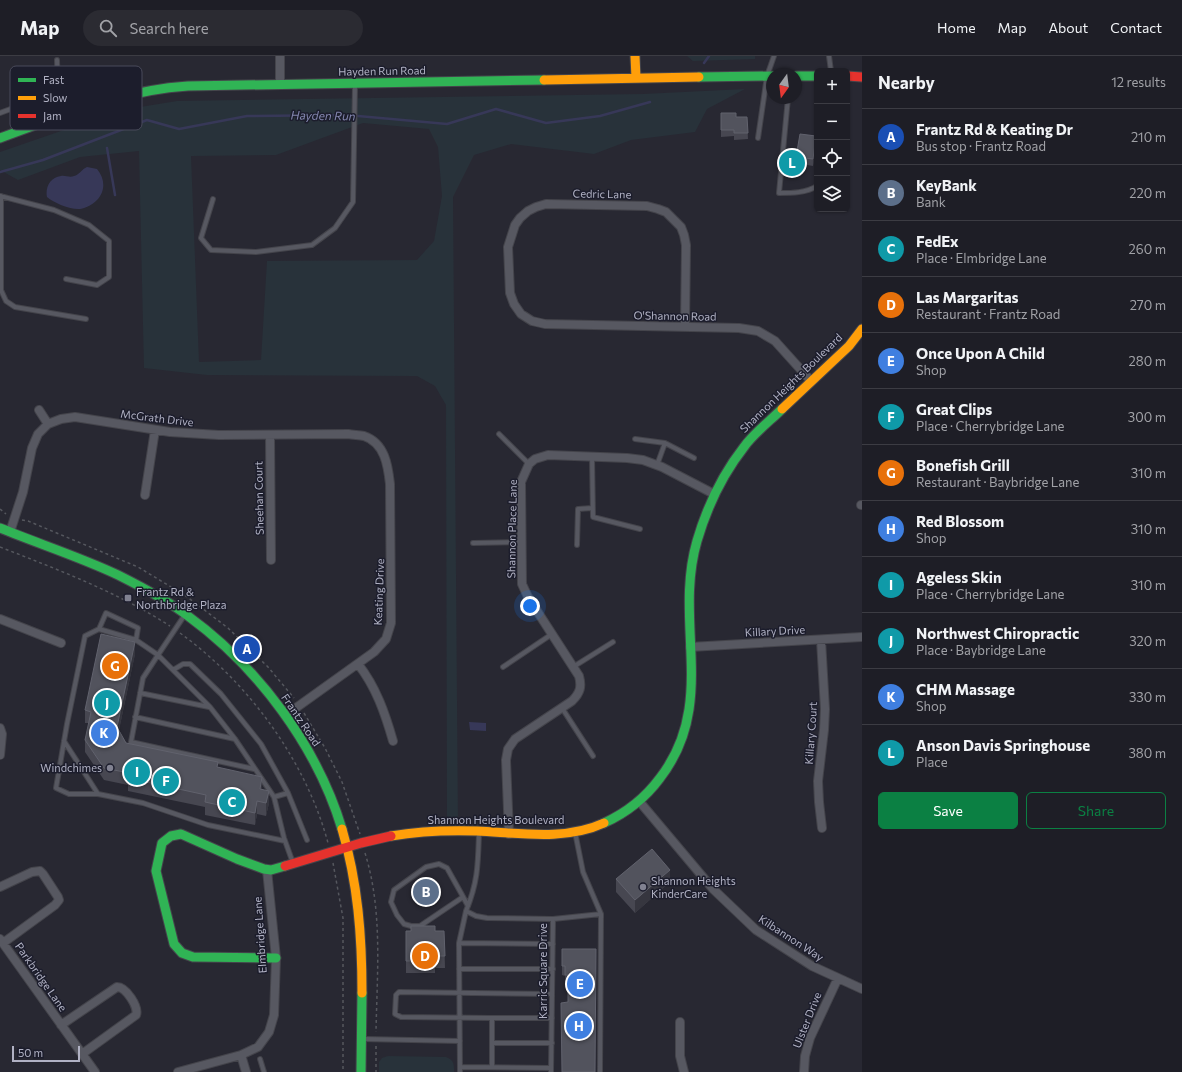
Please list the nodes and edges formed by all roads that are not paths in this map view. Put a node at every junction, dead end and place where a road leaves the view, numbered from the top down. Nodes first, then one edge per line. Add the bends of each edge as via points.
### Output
1 (280, 56) edge
2 (635, 56) edge
3 (774, 56) edge
4 (829, 56) edge
5 (57, 60) dead end
6 (57, 66) edge
7 (772, 68) edge
8 (831, 68) edge
9 (766, 76) edge
10 (802, 76) edge
11 (814, 76) edge
12 (850, 76) edge
13 (862, 77) edge
14 (636, 78) junction
15 (355, 83) junction
16 (280, 85) junction
17 (142, 92) edge
18 (766, 97) edge
19 (787, 104) edge
20 (10, 109) edge
21 (0, 113) edge
22 (23, 130) edge
23 (0, 138) edge
24 (758, 138) dead end
25 (814, 188) edge
26 (0, 196) edge
27 (213, 199) dead end
28 (66, 279) dead end
29 (521, 314) joint
30 (86, 319) dead end
31 (685, 327) junction
32 (862, 329) edge
33 (810, 381) junction
34 (39, 410) dead end
35 (48, 424) junction
36 (155, 430) junction
37 (499, 434) dead end
38 (270, 435) junction
39 (636, 439) dead end
40 (665, 443) junction
41 (379, 446) joint
42 (592, 456) junction
43 (694, 458) dead end
44 (529, 464) junction
45 (657, 465) junction
46 (714, 494) junction
47 (144, 495) dead end
48 (592, 508) junction
49 (0, 528) edge
50 (640, 529) dead end
51 (10, 532) junction
52 (522, 542) junction
53 (472, 543) dead end
54 (577, 545) dead end
55 (271, 560) dead end
56 (185, 614) junction
57 (0, 619) edge
58 (99, 629) junction
59 (552, 634) junction
60 (862, 637) edge
61 (136, 640) junction
62 (821, 640) junction
63 (613, 642) dead end
64 (61, 643) dead end
65 (690, 647) junction
66 (158, 655) junction
67 (358, 664) junction
68 (503, 667) dead end
69 (573, 667) junction
70 (173, 670) junction
71 (140, 693) junction
72 (210, 707) junction
73 (562, 708) junction
74 (286, 715) junction
75 (135, 717) junction
76 (0, 728) edge
77 (235, 739) junction
78 (64, 740) junction
79 (393, 741) dead end
80 (0, 755) edge
81 (593, 756) dead end
82 (254, 768) junction
83 (288, 793) junction
84 (98, 794) junction
85 (274, 798) junction
86 (639, 802) junction
87 (822, 828) dead end
88 (480, 832) junction
89 (575, 832) junction
90 (509, 834) junction
91 (307, 840) dead end
92 (285, 841) junction
93 (349, 848) junction
94 (293, 864) junction
95 (267, 870) junction
96 (0, 887) edge
97 (463, 897) junction
98 (467, 909) junction
99 (601, 914) junction
100 (553, 919) junction
101 (1, 941) edge
102 (459, 943) junction
103 (553, 944) junction
104 (276, 958) junction
105 (459, 969) junction
106 (552, 969) junction
107 (838, 978) junction
108 (862, 989) edge
109 (459, 993) junction
110 (552, 994) junction
111 (460, 1018) junction
112 (492, 1018) junction
113 (552, 1018) junction
114 (680, 1022) dead end
115 (61, 1025) junction
116 (361, 1039) junction
117 (460, 1041) junction
118 (492, 1043) junction
119 (552, 1043) junction
120 (82, 1054) junction
121 (241, 1055) junction
122 (260, 1059) dead end
123 (492, 1067) junction
124 (460, 1070) edge
125 (551, 1070) edge
126 (95, 1072) edge
127 (178, 1072) edge
128 (246, 1072) edge
129 (264, 1072) edge
130 (361, 1072) edge
131 (600, 1072) edge
132 (684, 1072) edge
133 (804, 1072) edge

1 - 16 street
2 - 14 main road
3 - 7 lane
4 - 8 lane
5 - 6 lane
9 - 14 main road, Hayden Run Road
10 - 11 main road
12 - 13 main road
14 - 15 main road, Hayden Run Road
15 - 16 main road, Hayden Run Road
15 - 27 lane via 353,202 334,228 312,245 256,252 211,250 201,238
16 - 17 main road, Hayden Run Road via 188,86
18 - 24 lane
19 - 25 lane via 779,193 796,193
20 - 21 lane
22 - 23 main road, Hayden Run Road
26 - 28 lane via 54,210 89,225 108,241 109,277 97,285
26 - 30 lane via 2,290 6,301 15,307
29 - 31 street, O'Shannon Road via 532,321 546,324
29 - 31 street, Cedric Lane via 510,293 508,247 515,225 528,211 546,204 647,206 666,212 681,227 684,235
31 - 33 street, O'Shannon Road via 758,331 775,342
32 - 33 main road, Shannon Heights Boulevard via 849,346
33 - 46 main road, Shannon Heights Boulevard via 744,446
34 - 35 street
35 - 36 street, McGrath Drive via 75,417
35 - 51 street via 38,434 32,448 23,492
36 - 38 street, McGrath Drive via 219,435
36 - 47 street
37 - 44 lane
38 - 41 street, McGrath Drive via 348,434 365,436
38 - 55 street, Sheehan Court
39 - 40 lane
40 - 43 lane
40 - 45 lane
41 - 67 street, Keating Drive via 388,464 390,484 391,623 386,639
42 - 44 street via 548,455
42 - 45 street via 637,459
42 - 48 lane
44 - 52 street, Shannon Place Lane via 521,482
45 - 46 street
46 - 65 main road, Shannon Heights Boulevard via 697,542 689,586
48 - 50 lane via 593,517
48 - 54 lane via 578,509
49 - 51 main road, Frantz Road
51 - 56 main road, Frantz Road via 96,565
52 - 53 lane
52 - 59 street, Shannon Place Lane via 522,584
56 - 66 lane
56 - 74 main road, Frantz Road via 238,660
57 - 64 street
58 - 61 lane
58 - 61 lane via 106,613 138,628
58 - 78 lane via 85,636
59 - 68 lane
59 - 69 street, Shannon Place Lane
60 - 62 street, Killary Drive
61 - 66 lane
62 - 65 street, Killary Drive
62 - 87 street, Killary Court via 825,709 818,780
63 - 69 lane
65 - 86 main road, Shannon Heights Boulevard via 691,710 684,734 676,754 663,774
66 - 70 lane
66 - 71 lane via 144,678
67 - 74 street, Keating Drive
67 - 79 street via 376,692
69 - 73 street, Shannon Place Lane via 579,676 579,694
70 - 72 lane
70 - 83 lane via 183,664 190,664 221,694 261,744
71 - 72 lane
71 - 75 lane
72 - 77 lane
73 - 81 lane
73 - 90 street, Shannon Place Lane via 515,739 508,749 506,760
74 - 93 main road, Frantz Road via 322,774
75 - 77 lane
75 - 82 lane via 131,742
76 - 80 street
77 - 82 lane
78 - 84 lane
78 - 84 lane via 56,788 70,794
82 - 85 lane
83 - 85 lane
83 - 91 lane
84 - 92 lane via 143,803 208,825
85 - 92 lane
86 - 89 main road, Shannon Heights Boulevard via 597,826
86 - 107 street, Kilbannon Way via 713,889 756,930 812,966
88 - 90 main road, Shannon Heights Boulevard
88 - 93 main road, Shannon Heights Boulevard via 418,832 370,841
88 - 98 lane via 478,871
89 - 90 main road, Shannon Heights Boulevard
89 - 99 lane via 583,872
92 - 94 lane
93 - 94 main road
93 - 116 main road, Frantz Road via 361,934
94 - 95 main road
95 - 104 street, Elmbridge Lane
95 - 104 main road via 245,863 181,834 171,836 162,843 156,871 174,944 182,953 193,957
96 - 101 street, Parkbridge Lane via 32,872 40,871 59,900
97 - 97 lane via 447,868 439,864 426,867 394,890 391,902 404,924 420,926
97 - 98 lane
98 - 100 lane, Karric Square Drive via 476,916 487,918
98 - 102 lane
99 - 100 lane
99 - 131 lane
100 - 103 lane, Karric Square Drive
101 - 115 street, Parkbridge Lane
102 - 103 lane
102 - 105 lane
103 - 106 lane, Karric Square Drive
104 - 121 street, Elmbridge Lane via 274,1014 269,1032 258,1046
105 - 106 lane
105 - 109 lane
106 - 110 lane, Karric Square Drive
107 - 108 street, Kilbannon Way
107 - 133 street, Ulster Drive via 810,1038 804,1056
109 - 110 lane
109 - 111 lane
109 - 111 lane via 399,992 396,995 395,1014 401,1018
110 - 113 lane, Karric Square Drive
111 - 112 lane
111 - 117 lane
112 - 113 lane
112 - 118 lane
113 - 119 lane, Karric Square Drive
114 - 132 street via 680,1056
115 - 120 street, Parkbridge Lane
115 - 120 street, Parkbridge Lane via 117,987 125,990 137,1008 136,1015
116 - 117 lane
116 - 130 main road, Frantz Road
117 - 124 lane
118 - 119 lane
118 - 123 lane
119 - 125 lane, Karric Square Drive
120 - 126 street, Parkbridge Lane
121 - 127 street, Elmbridge Lane
121 - 128 street
122 - 129 lane
123 - 124 lane
123 - 125 lane

